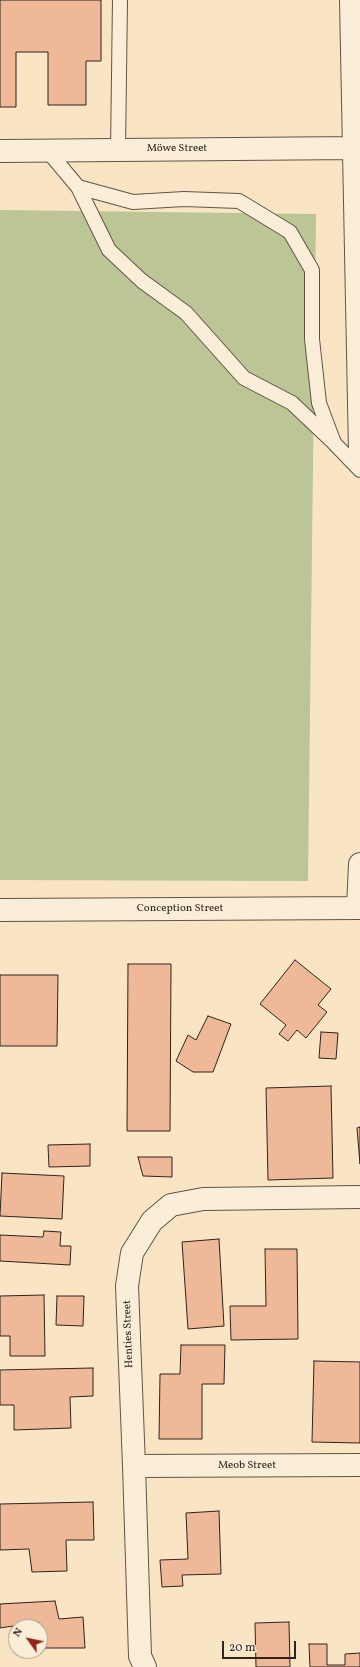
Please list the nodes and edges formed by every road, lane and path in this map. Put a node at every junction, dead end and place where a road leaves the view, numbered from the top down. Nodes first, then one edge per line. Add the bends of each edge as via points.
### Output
1 (120, 0) edge
2 (351, 0) edge
3 (357, 148) edge
4 (47, 150) junction
5 (118, 150) junction
6 (0, 151) edge
7 (78, 187) junction
8 (334, 443) junction
9 (360, 453) edge
10 (360, 470) edge
11 (360, 864) edge
12 (359, 908) edge
13 (0, 910) edge
14 (360, 1197) edge
15 (360, 1465) edge
16 (134, 1466) junction
17 (145, 1667) edge

1 - 5 lane
2 - 3 street
3 - 5 street, Möwe Street
3 - 9 street
4 - 5 street, Möwe Street
4 - 6 street, Möwe Street
4 - 7 lane
7 - 8 lane via 109,250 142,281 186,313 244,378 292,403
7 - 8 lane via 133,202 184,199 239,201 290,232 312,270 312,339 319,403
8 - 10 lane
11 - 12 street
12 - 13 street, Conception Street
14 - 16 street, Henties Street via 203,1199 171,1205 152,1220 132,1253 127,1286
15 - 16 street, Meob Street
16 - 17 street, Henties Street via 140,1656

